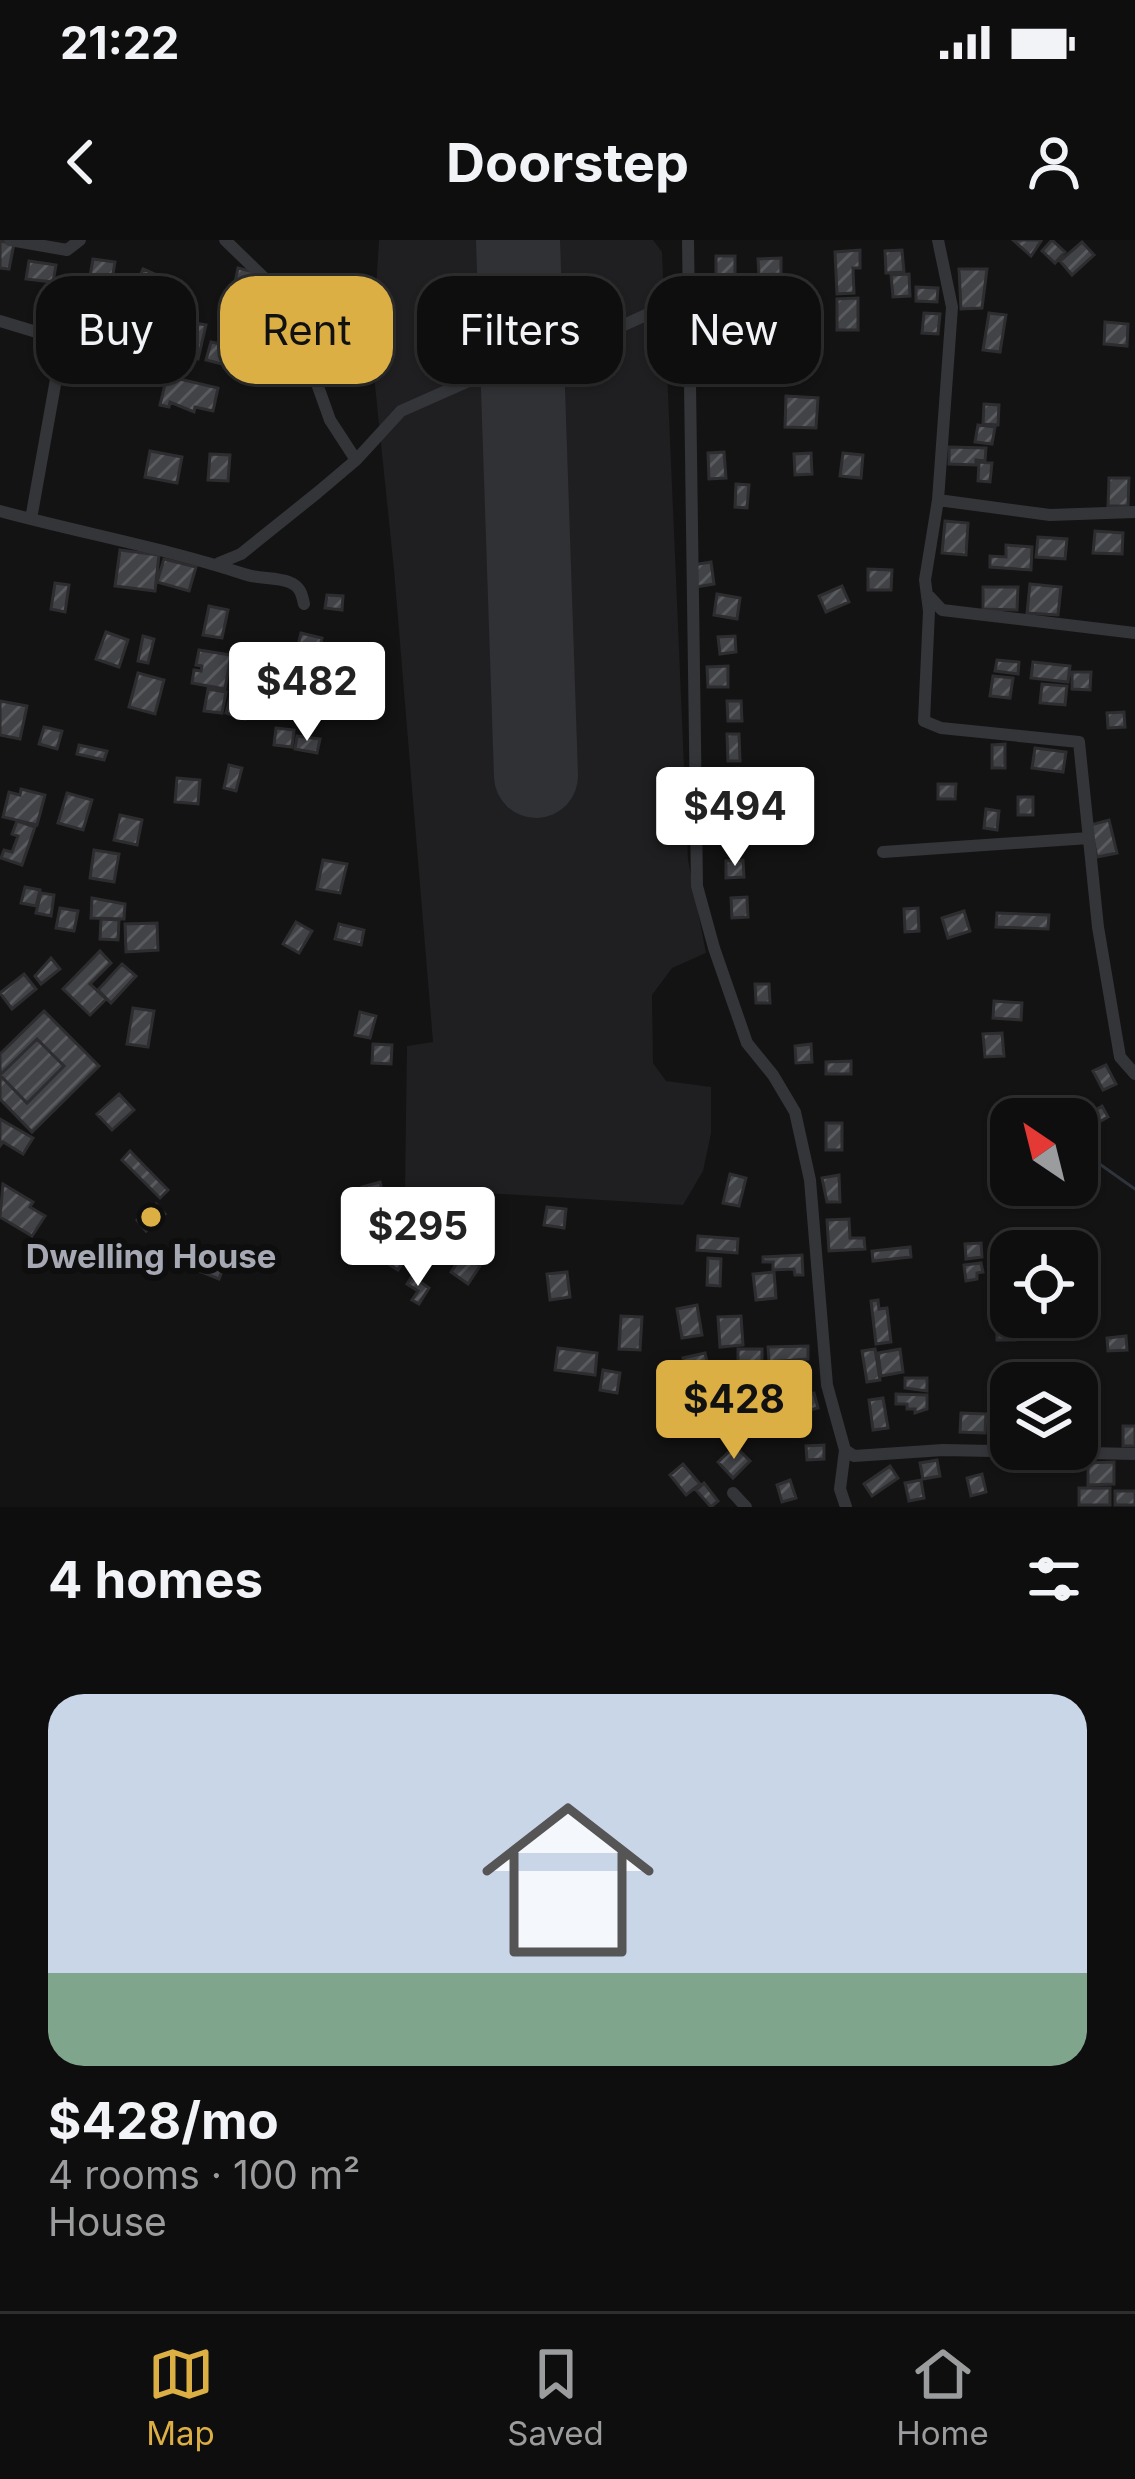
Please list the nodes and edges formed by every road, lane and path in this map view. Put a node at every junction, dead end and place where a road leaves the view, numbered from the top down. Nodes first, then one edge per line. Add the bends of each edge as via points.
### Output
1 (10, 240) edge
2 (80, 240) edge
3 (225, 240) edge
4 (688, 240) edge
5 (938, 240) edge
6 (688, 276) edge
7 (647, 315) edge
8 (0, 321) edge
9 (36, 332) edge
10 (56, 384) edge
11 (689, 384) edge
12 (356, 460) junction
13 (938, 500) junction
14 (0, 511) edge
15 (1135, 512) edge
16 (31, 519) junction
17 (219, 563) junction
18 (929, 596) junction
19 (304, 604) dead end
20 (1135, 633) edge
21 (1089, 838) junction
22 (883, 852) dead end
23 (1135, 1074) edge
24 (845, 1450) junction
25 (1135, 1454) edge
26 (733, 1493) dead end
27 (746, 1507) edge
28 (846, 1507) edge

1 - 2 street via 67,250
3 - 12 street via 287,300 330,419
4 - 6 street
5 - 13 street via 952,308
7 - 12 street via 553,357 423,400 393,417
8 - 9 street
10 - 16 street
11 - 24 street via 697,886 747,1043 794,1112 810,1180 826,1385
12 - 17 street via 241,554
13 - 15 street via 1050,515
13 - 18 street
14 - 16 street
16 - 17 street
17 - 19 street via 288,581
18 - 20 street via 942,610
18 - 21 street via 924,722 1079,742
21 - 22 street
21 - 23 street via 1120,1057
24 - 25 street
24 - 28 street
26 - 27 street

